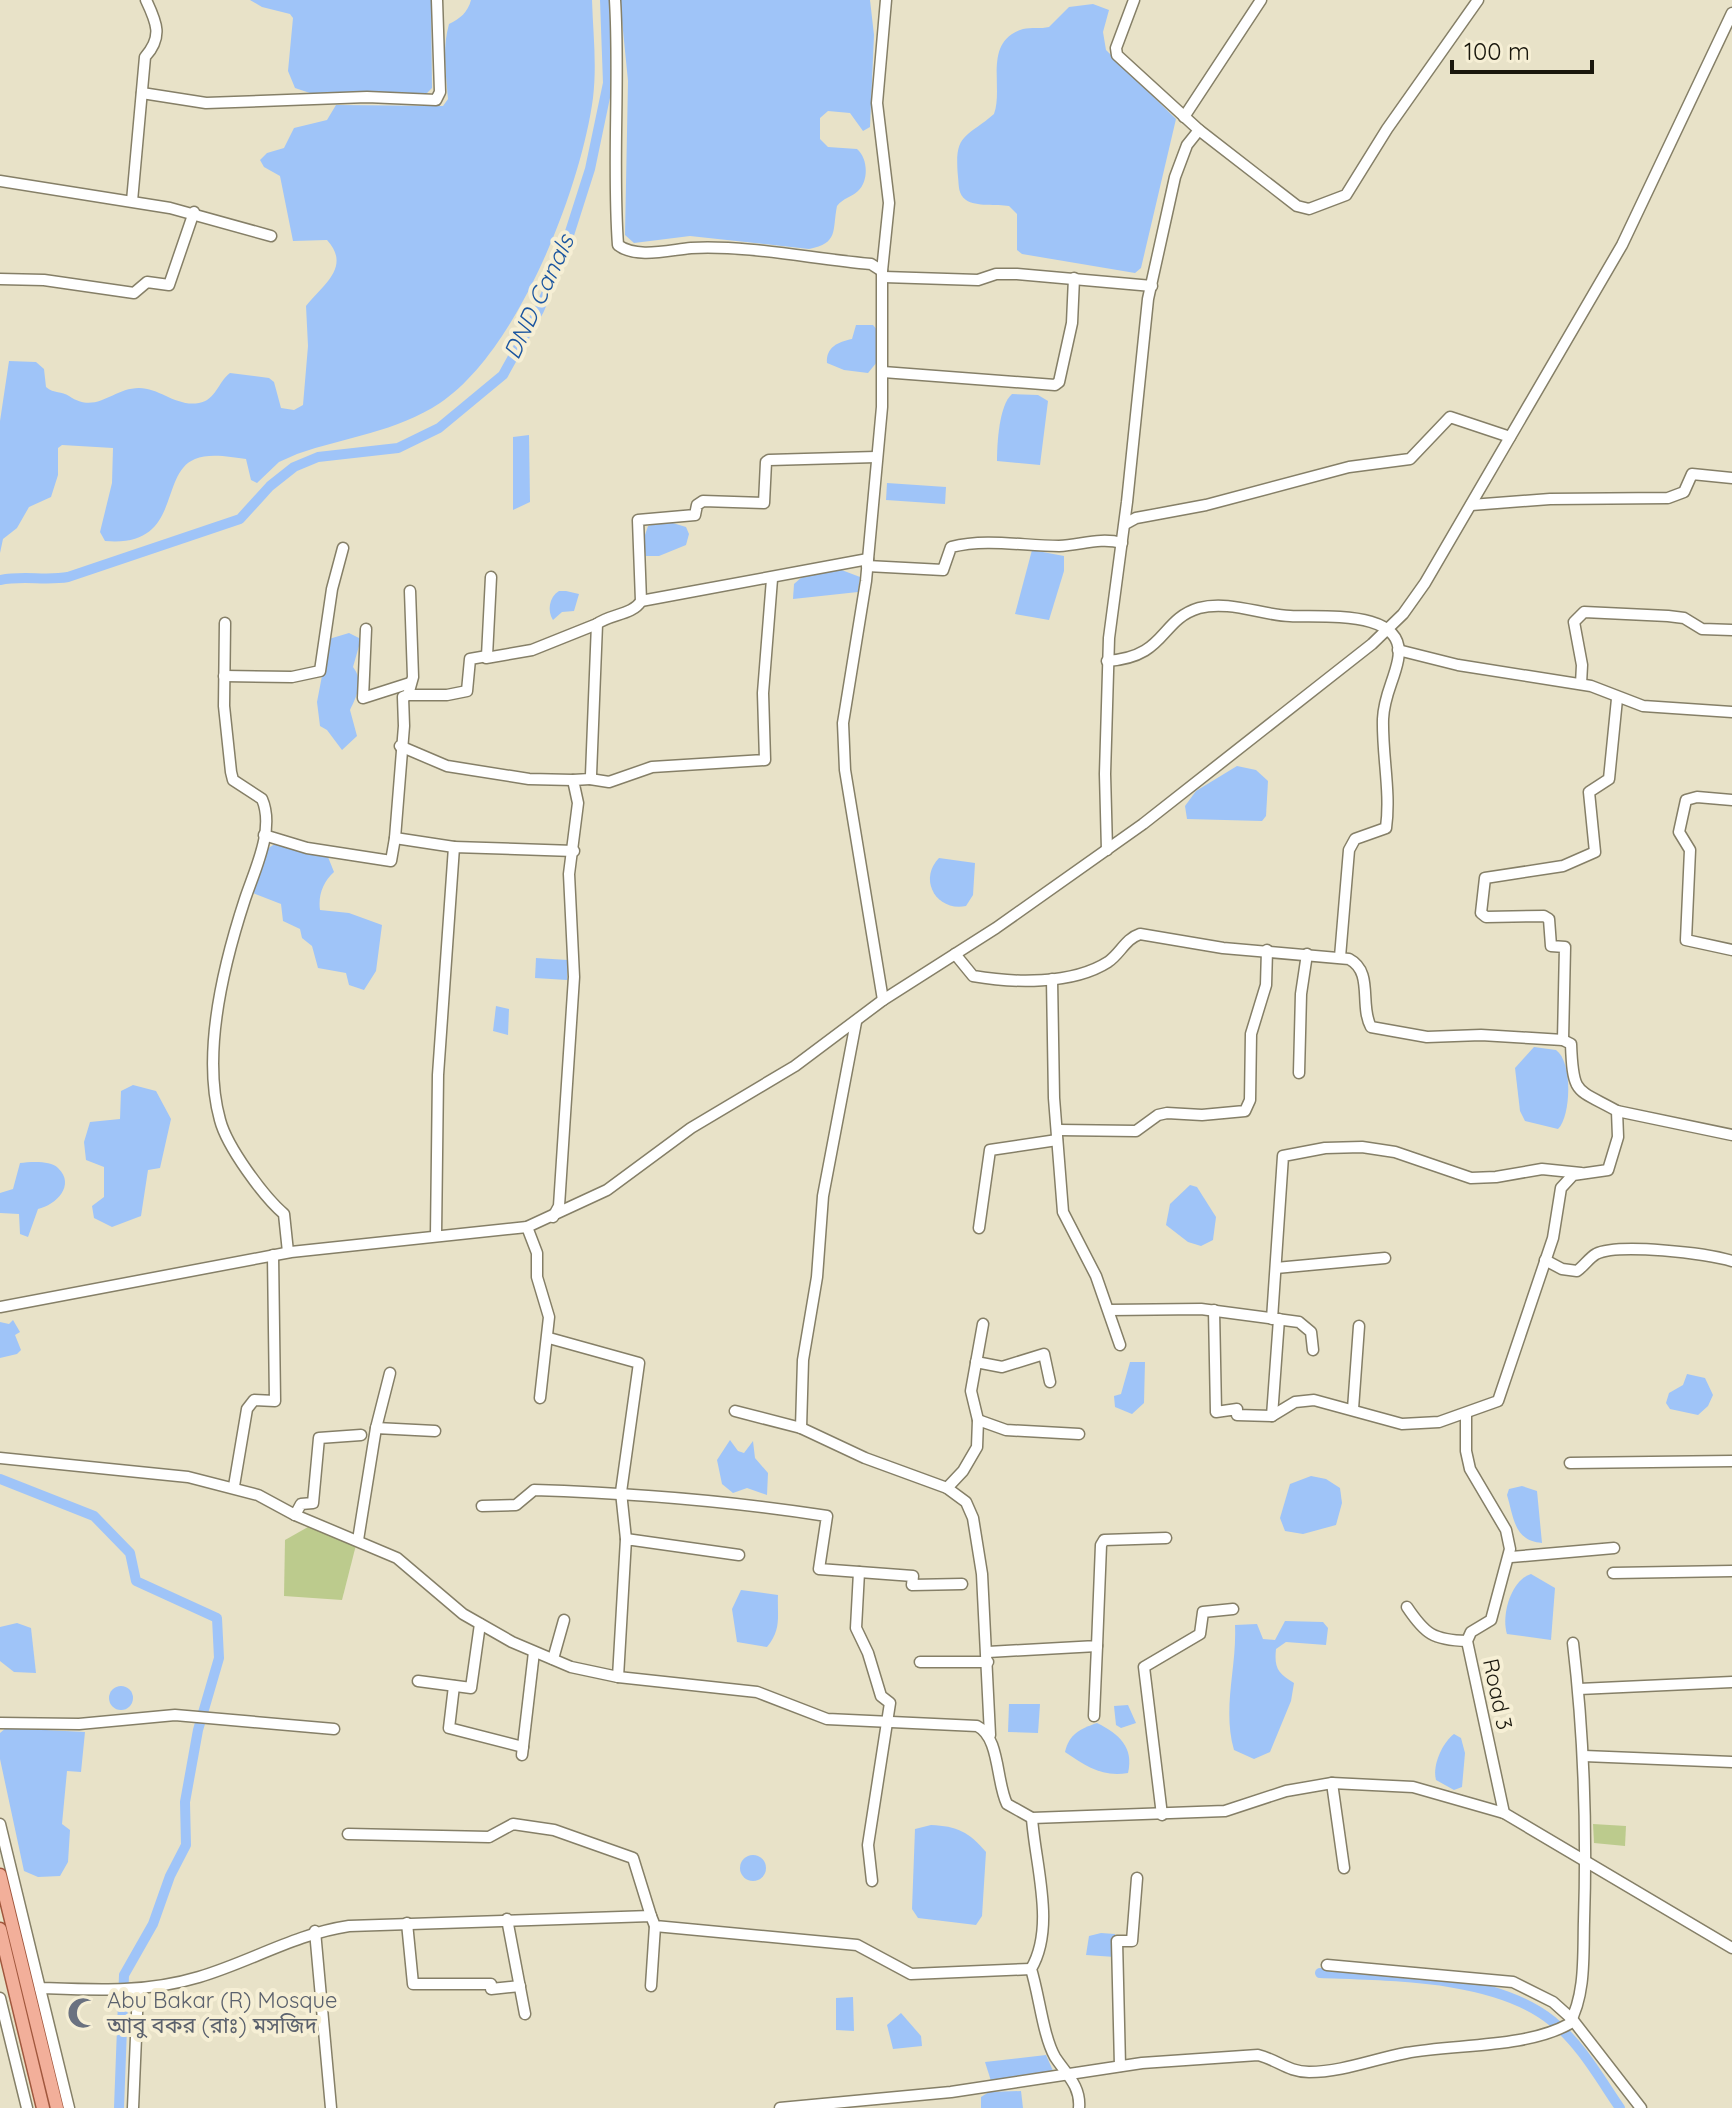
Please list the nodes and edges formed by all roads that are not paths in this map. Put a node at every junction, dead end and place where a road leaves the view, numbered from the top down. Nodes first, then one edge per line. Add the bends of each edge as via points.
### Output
1 (146, 0) edge
2 (437, 0) edge
3 (615, 0) edge
4 (886, 0) edge
5 (1134, 0) edge
6 (1261, 0) edge
7 (1478, 0) edge
8 (1732, 13) edge
9 (142, 93) junction
10 (1184, 117) junction
11 (1199, 130) junction
12 (0, 181) edge
13 (132, 201) junction
14 (194, 212) junction
15 (271, 236) dead end
16 (883, 274) junction
17 (1074, 278) junction
18 (0, 279) edge
19 (1152, 286) junction
20 (883, 372) junction
21 (1510, 437) junction
22 (876, 457) junction
23 (1732, 478) edge
24 (1471, 505) junction
25 (1125, 524) junction
26 (1122, 543) junction
27 (343, 548) dead end
28 (868, 563) junction
29 (491, 577) dead end
30 (772, 579) junction
31 (410, 591) dead end
32 (641, 601) junction
33 (225, 623) dead end
34 (597, 624) junction
35 (366, 629) dead end
36 (1388, 629) junction
37 (1732, 630) edge
38 (1398, 650) junction
39 (486, 658) junction
40 (1107, 661) junction
41 (224, 676) junction
42 (410, 683) junction
43 (1581, 684) junction
44 (408, 695) junction
45 (1617, 699) junction
46 (1732, 712) edge
47 (400, 746) junction
48 (590, 779) junction
49 (573, 780) junction
50 (1732, 800) edge
51 (264, 835) junction
52 (395, 838) junction
53 (454, 847) junction
54 (1107, 850) junction
55 (574, 851) junction
56 (1267, 950) junction
57 (1732, 950) edge
58 (955, 954) junction
59 (1307, 954) junction
60 (1340, 957) junction
61 (1052, 979) junction
62 (883, 1000) junction
63 (856, 1022) junction
64 (1563, 1040) junction
65 (1299, 1073) dead end
66 (1617, 1111) junction
67 (1058, 1135) junction
68 (1732, 1135) edge
69 (1583, 1174) junction
70 (553, 1217) junction
71 (527, 1227) junction
72 (979, 1228) dead end
73 (436, 1235) junction
74 (288, 1252) junction
75 (273, 1255) junction
76 (1385, 1258) dead end
77 (1545, 1260) junction
78 (1732, 1261) edge
79 (1276, 1268) junction
80 (0, 1307) edge
81 (1109, 1310) junction
82 (1214, 1310) junction
83 (1275, 1319) junction
84 (983, 1324) dead end
85 (1359, 1326) dead end
86 (549, 1338) junction
87 (1120, 1345) dead end
88 (1313, 1350) dead end
89 (976, 1362) junction
90 (390, 1373) dead end
91 (1050, 1382) dead end
92 (540, 1398) dead end
93 (1353, 1409) junction
94 (735, 1411) dead end
95 (1466, 1415) junction
96 (1272, 1416) junction
97 (978, 1420) junction
98 (376, 1428) junction
99 (801, 1428) junction
100 (435, 1431) dead end
101 (1079, 1434) dead end
102 (361, 1435) dead end
103 (0, 1458) edge
104 (1732, 1461) edge
105 (1570, 1463) dead end
106 (234, 1486) junction
107 (947, 1488) junction
108 (621, 1492) junction
109 (482, 1506) dead end
110 (295, 1515) junction
111 (1166, 1538) dead end
112 (626, 1539) junction
113 (358, 1540) junction
114 (1614, 1548) dead end
115 (739, 1555) dead end
116 (1511, 1557) junction
117 (1732, 1571) edge
118 (859, 1572) junction
119 (1613, 1573) dead end
120 (962, 1584) dead end
121 (1407, 1607) dead end
122 (1233, 1609) dead end
123 (564, 1620) dead end
124 (480, 1624) junction
125 (1467, 1641) junction
126 (1573, 1643) dead end
127 (1097, 1646) junction
128 (534, 1652) junction
129 (988, 1657) junction
130 (553, 1659) junction
131 (920, 1662) dead end
132 (618, 1677) junction
133 (418, 1681) dead end
134 (1732, 1682) edge
135 (454, 1686) junction
136 (1579, 1689) junction
137 (1094, 1716) dead end
138 (889, 1720) junction
139 (0, 1723) edge
140 (334, 1729) dead end
141 (991, 1739) junction
142 (1584, 1756) junction
143 (1732, 1762) edge
144 (1332, 1783) junction
145 (1504, 1813) junction
146 (1162, 1815) junction
147 (1032, 1818) junction
148 (0, 1824) edge
149 (348, 1834) dead end
150 (1586, 1862) junction
151 (1344, 1868) dead end
152 (0, 1875) edge
153 (1137, 1878) dead end
154 (872, 1881) dead end
155 (507, 1919) junction
156 (653, 1921) junction
157 (407, 1923) junction
158 (0, 1929) edge
159 (315, 1931) junction
160 (1732, 1948) edge
161 (1327, 1965) dead end
162 (1031, 1969) junction
163 (520, 1986) junction
164 (651, 1986) dead end
165 (40, 1988) junction
166 (138, 1990) junction
167 (0, 1998) edge
168 (525, 2014) dead end
169 (1570, 2021) junction
170 (1120, 2066) junction
171 (1070, 2074) junction
172 (829, 2106) edge
173 (27, 2108) edge
174 (43, 2108) edge
175 (57, 2108) edge
176 (69, 2108) edge
177 (133, 2108) edge
178 (331, 2108) edge
179 (780, 2108) edge
180 (1079, 2108) edge
181 (1641, 2108) edge

1 - 9 street via 158,23 155,47 145,57
2 - 9 street via 436,100 206,103
3 - 16 street via 618,245 657,252 753,250 871,264
4 - 16 street via 877,103 889,203
5 - 10 street via 1117,55
6 - 10 street
7 - 11 street via 1346,195 1331,203 1309,209 1297,206
8 - 21 street via 1622,245
9 - 13 street
10 - 11 street
11 - 19 street via 1175,177
12 - 13 street
13 - 14 street
14 - 15 street
14 - 18 street via 169,285 147,282 134,293
16 - 17 street via 978,280 1002,274
16 - 20 street
17 - 19 street
17 - 20 street via 1070,335 1055,385
19 - 25 street
20 - 22 street
21 - 24 street
21 - 25 street via 1450,417 1410,459 1349,467
22 - 28 street
22 - 32 street via 769,460 764,503 703,501 689,517 640,517
23 - 24 street via 1692,474 1684,492 1668,498
24 - 36 street via 1425,583
25 - 26 street
26 - 28 street via 970,544 951,547 943,570
26 - 40 street
27 - 41 street via 320,671 292,677
28 - 30 street
28 - 62 street via 843,732
29 - 39 street
30 - 32 street
30 - 48 street via 763,693 765,760 652,767 609,782
31 - 42 street
32 - 34 street via 635,609
33 - 41 street
34 - 39 street via 532,650
34 - 48 street
35 - 42 street via 363,698
36 - 38 street
36 - 40 street via 1372,620 1278,616 1216,606 1183,617 1138,657
36 - 54 street via 1331,680
37 - 43 street via 1702,629 1668,616 1584,612 1574,622
38 - 43 street
38 - 60 street via 1383,713 1386,828 1355,839 1349,850
39 - 44 street via 470,659 467,691 462,694
40 - 54 street
41 - 51 street via 233,780 262,799
42 - 44 street
43 - 45 street
44 - 47 street via 403,697
45 - 46 street via 1665,709
45 - 64 street via 1609,779 1589,792 1595,852 1563,866 1485,878 1481,891 1481,913 1486,917 1544,916 1549,919 1551,946 1565,947
47 - 49 street via 447,766
47 - 52 street
48 - 49 street
49 - 55 street via 578,803
50 - 57 street via 1686,800 1679,832 1690,850 1686,940
51 - 52 street via 318,851 391,861
51 - 74 street via 225,965 217,1018 216,1085 220,1123 260,1192 284,1214
52 - 53 street
53 - 55 street
53 - 73 street via 438,1075
54 - 58 street
55 - 70 street via 569,874 574,977 559,1206
56 - 59 street
56 - 61 street via 1140,934 1130,937 1108,962
56 - 67 street via 1266,985 1251,1034 1250,1100 1245,1111 1167,1113 1136,1131
58 - 61 street via 973,976 1019,982
58 - 62 street
59 - 60 street
59 - 65 street
60 - 64 street via 1359,964 1364,974 1364,1015 1371,1027 1427,1037
61 - 67 street
62 - 63 street
63 - 70 street via 795,1066 691,1128 607,1190
63 - 99 street via 823,1196 802,1374
64 - 66 street via 1571,1044 1576,1086 1585,1097
66 - 68 street
66 - 69 street via 1613,1163 1602,1173
67 - 72 street via 990,1150
67 - 81 street via 1063,1212
69 - 77 street via 1573,1175 1561,1188
69 - 79 street via 1542,1169 1471,1178 1395,1152 1362,1147 1283,1156
70 - 71 street
71 - 73 street
71 - 86 street via 537,1253
73 - 74 street
74 - 75 street
75 - 80 street
75 - 106 street via 275,1401 254,1400 247,1409
76 - 79 street
77 - 78 street via 1570,1271 1597,1254 1611,1252 1681,1250
77 - 95 street via 1498,1401
79 - 83 street
81 - 82 street
81 - 87 street
82 - 83 street
82 - 96 street via 1216,1412 1237,1409 1237,1415
83 - 88 street via 1309,1327
83 - 96 street
84 - 89 street
85 - 93 street
86 - 92 street
86 - 108 street via 639,1363
89 - 91 street via 1002,1367 1044,1354
89 - 97 street via 971,1391
90 - 98 street
93 - 95 street via 1402,1424
93 - 96 street via 1314,1400 1295,1402
94 - 99 street
95 - 116 street via 1470,1469 1506,1530
97 - 101 street via 1006,1430
97 - 107 street via 977,1447
98 - 100 street
98 - 113 street
99 - 107 street
102 - 110 street via 319,1438 313,1503 301,1504
103 - 106 street via 103,1466
104 - 105 street
106 - 110 street
107 - 129 street via 966,1502 973,1518
108 - 109 street via 534,1490 516,1505
108 - 112 street
108 - 118 street via 827,1516 819,1569
110 - 113 street
111 - 127 street via 1104,1540
112 - 115 street
112 - 132 street
113 - 124 street via 397,1558
114 - 116 street
116 - 125 street, Road 3 via 1491,1620 1471,1632
117 - 119 street
118 - 120 street via 913,1576 912,1585
118 - 138 street via 856,1628 881,1696 890,1703
121 - 125 street via 1422,1629 1434,1636
122 - 146 street via 1203,1612 1200,1634 1144,1667
123 - 130 street
124 - 128 street
124 - 135 street via 471,1688
125 - 145 street, Road 3
126 - 136 street
127 - 129 street
127 - 137 street
128 - 130 street
128 - 135 street via 522,1751 449,1728
129 - 131 street
129 - 141 street
130 - 132 street
132 - 138 street via 757,1692 827,1719
133 - 135 street
134 - 136 street
136 - 142 street
138 - 141 street via 967,1724 985,1730
138 - 154 street via 868,1845
139 - 140 street via 79,1724 175,1715
141 - 147 street via 1007,1804
142 - 143 street
142 - 150 street
144 - 145 street via 1413,1787
144 - 146 street via 1286,1791 1242,1808
144 - 151 street
145 - 150 street
146 - 147 street
147 - 162 street via 1044,1890 1038,1958
148 - 165 street
149 - 156 street via 489,1837 513,1824 554,1830 633,1858
150 - 160 street
150 - 169 street via 1582,1977
152 - 175 main road
153 - 170 street via 1132,1941 1117,1941
155 - 156 street
155 - 157 street
155 - 163 street
156 - 162 street via 857,1945 911,1974
156 - 164 street
157 - 159 street
157 - 163 street via 413,1984
158 - 174 main road
159 - 166 street via 199,1977
159 - 178 street
161 - 169 street via 1506,1979 1553,2002
162 - 171 street via 1053,2053
163 - 168 street
165 - 166 street
165 - 176 street
166 - 177 street
167 - 173 street
169 - 170 street via 1552,2033 1443,2047 1329,2071 1285,2069 1258,2055
169 - 181 street
170 - 171 street
171 - 172 street
171 - 180 street
172 - 179 street

